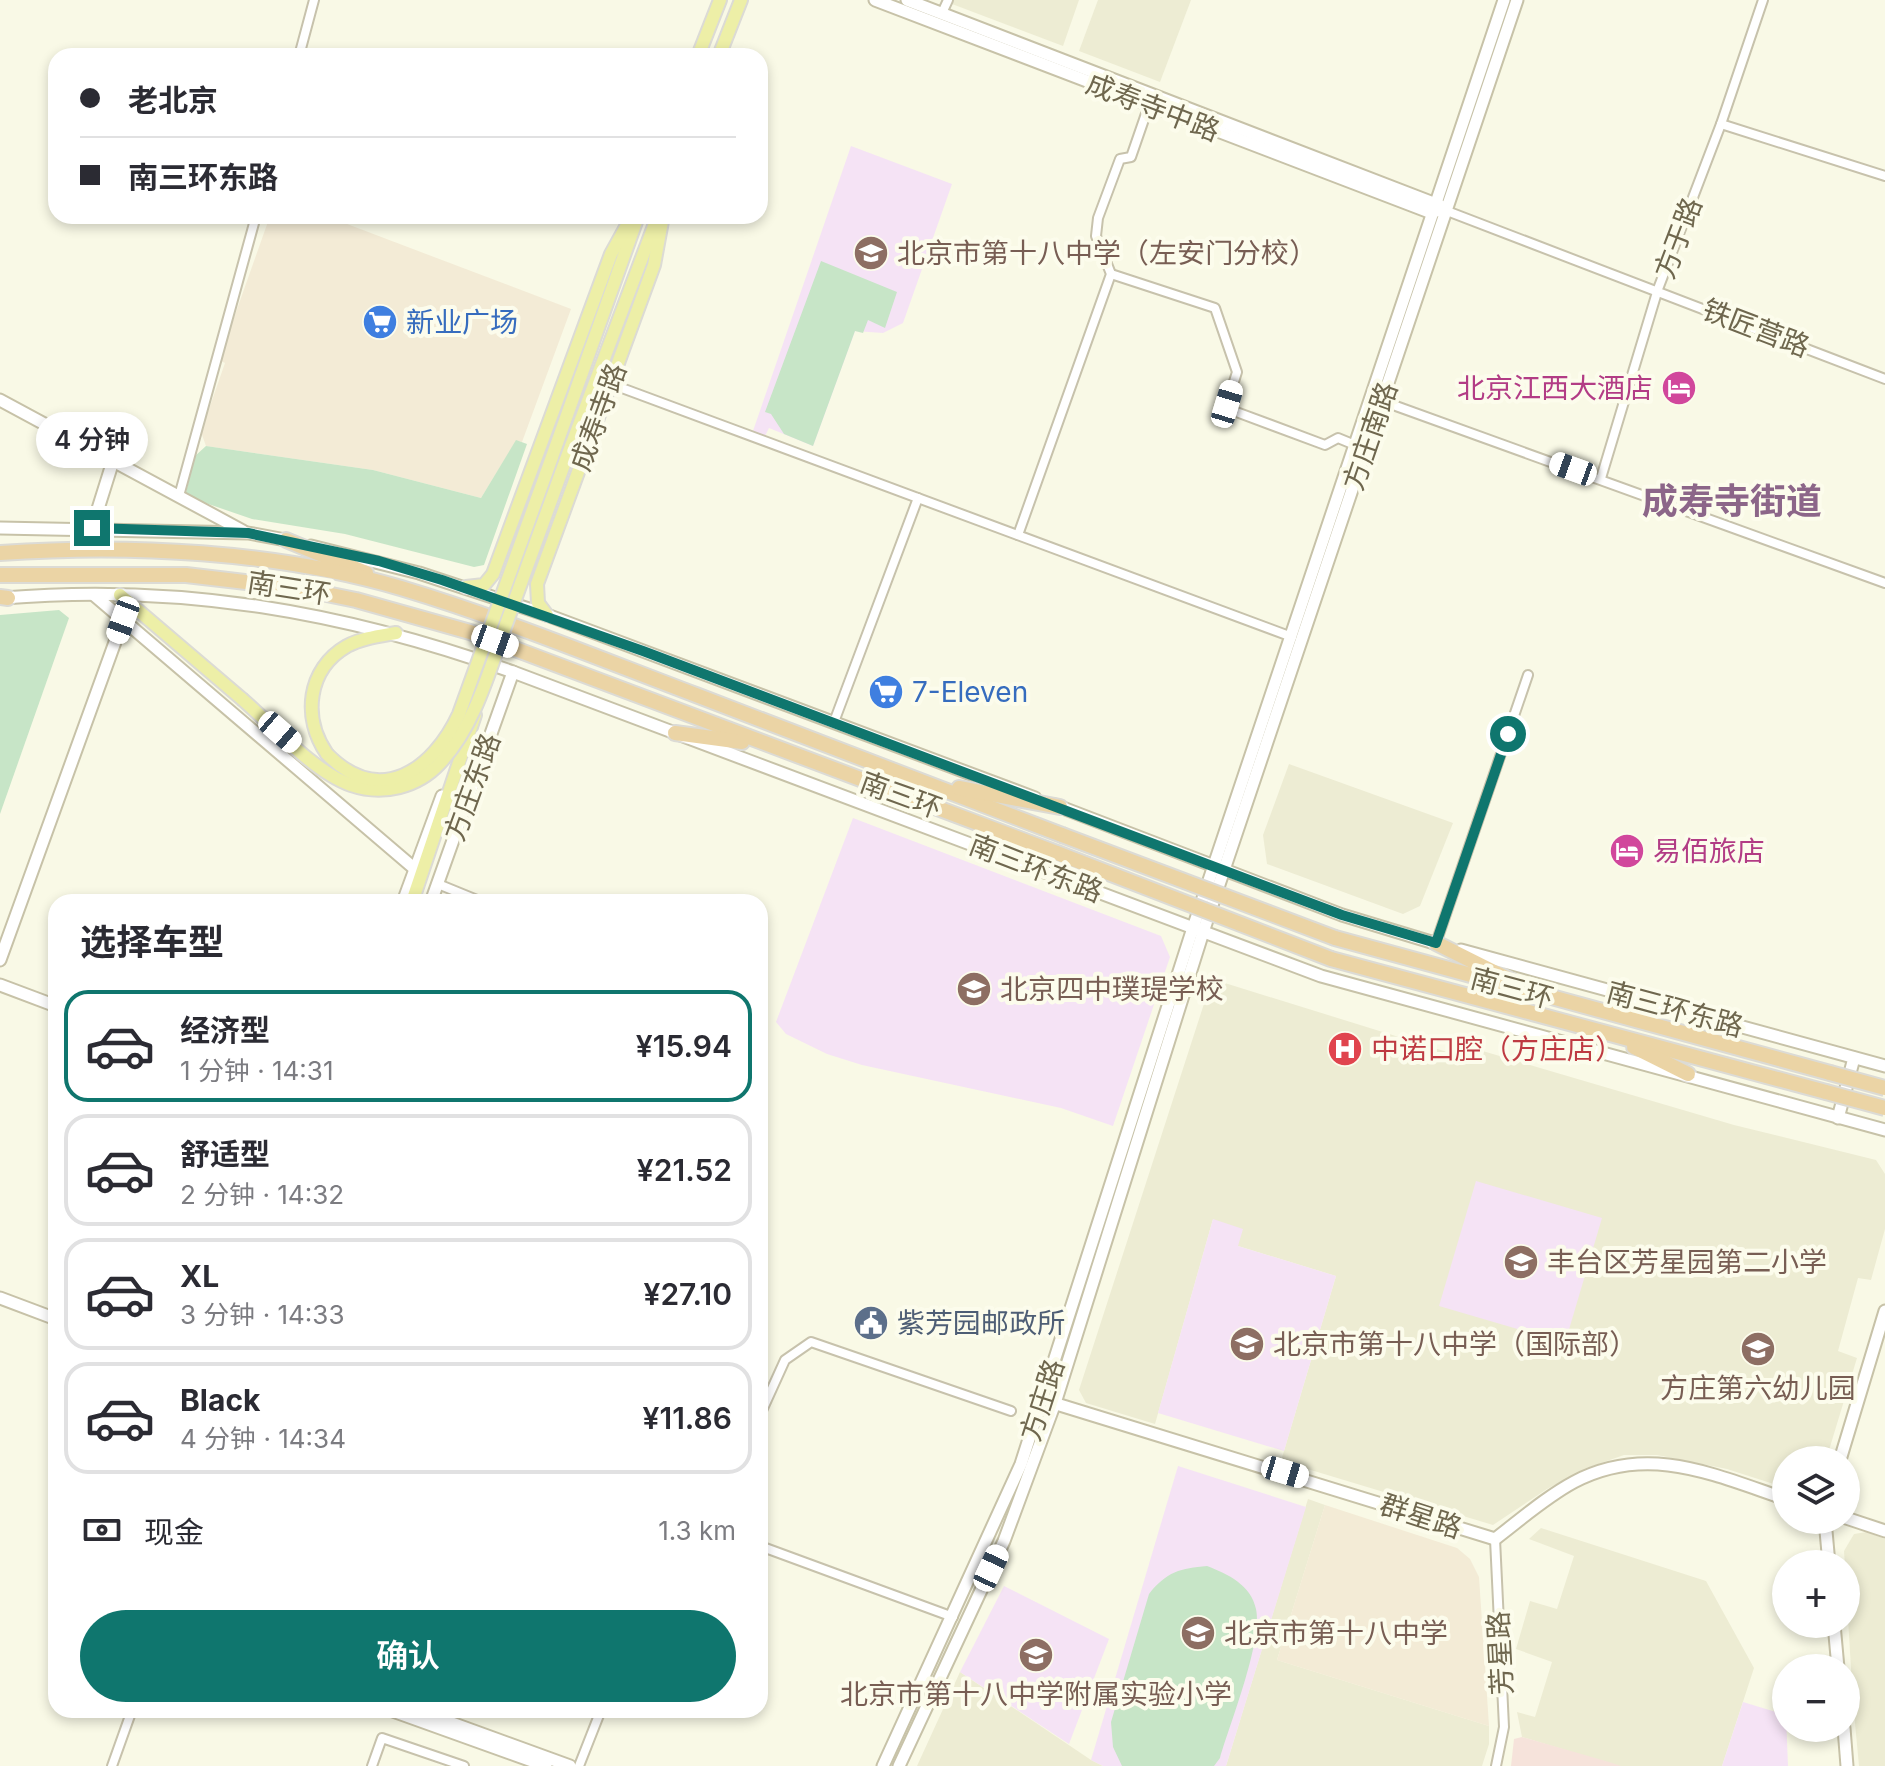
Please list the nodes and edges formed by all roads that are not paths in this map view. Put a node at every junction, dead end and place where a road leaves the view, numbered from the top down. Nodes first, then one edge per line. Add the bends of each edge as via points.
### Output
1 (314, 0) edge
2 (720, 0) edge
3 (741, 0) edge
4 (875, 0) edge
5 (907, 0) edge
6 (948, 0) edge
7 (1504, 0) edge
8 (1517, 0) edge
9 (1763, 0) edge
10 (942, 13) junction
11 (301, 48) edge
12 (701, 48) edge
13 (722, 48) edge
14 (1149, 105) junction
15 (1721, 124) junction
16 (1885, 176) edge
17 (1434, 207) junction
18 (1447, 211) junction
19 (254, 224) edge
20 (628, 224) edge
21 (635, 224) edge
22 (658, 224) edge
23 (660, 224) edge
24 (1111, 274) junction
25 (1658, 289) junction
26 (1885, 379) edge
27 (611, 384) junction
28 (0, 400) edge
29 (1382, 401) junction
30 (1355, 445) junction
31 (113, 461) junction
32 (1601, 478) junction
33 (528, 480) junction
34 (570, 495) junction
35 (179, 496) junction
36 (918, 498) junction
37 (0, 528) edge
38 (92, 528) junction
39 (248, 533) junction
40 (1018, 535) junction
41 (286, 540) junction
42 (0, 553) edge
43 (0, 575) edge
44 (1885, 583) edge
45 (466, 587) junction
46 (399, 588) junction
47 (94, 594) junction
48 (120, 595) junction
49 (3, 598) edge
50 (547, 615) junction
51 (123, 620) junction
52 (396, 633) junction
53 (1292, 637) junction
54 (490, 664) junction
55 (513, 672) junction
56 (1528, 675) dead end
57 (480, 698) junction
58 (834, 722) junction
59 (675, 733) junction
60 (768, 746) junction
61 (923, 781) junction
62 (1060, 807) junction
63 (415, 869) junction
64 (1221, 870) junction
65 (438, 884) junction
66 (406, 894) edge
67 (415, 894) edge
68 (434, 894) edge
69 (462, 894) edge
70 (1198, 930) junction
71 (1436, 943) junction
72 (0, 960) edge
73 (0, 985) edge
74 (1537, 994) junction
75 (48, 1003) edge
76 (1605, 1033) junction
77 (1854, 1058) junction
78 (1885, 1066) edge
79 (1688, 1074) junction
80 (1885, 1088) edge
81 (1885, 1108) edge
82 (1838, 1118) junction
83 (1885, 1130) edge
84 (0, 1298) edge
85 (1885, 1311) edge
86 (48, 1316) edge
87 (768, 1397) edge
88 (1043, 1399) junction
89 (1055, 1403) junction
90 (1011, 1411) dead end
91 (1844, 1446) edge
92 (1772, 1494) edge
93 (1860, 1523) edge
94 (1885, 1531) edge
95 (1495, 1539) junction
96 (768, 1549) edge
97 (953, 1617) junction
98 (129, 1718) edge
99 (412, 1718) edge
100 (438, 1718) edge
101 (598, 1718) edge
102 (1845, 1742) edge
103 (112, 1766) edge
104 (372, 1766) edge
105 (464, 1766) edge
106 (546, 1766) edge
107 (570, 1766) edge
108 (579, 1766) edge
109 (883, 1766) edge
110 (899, 1766) edge
111 (1496, 1766) edge
112 (1847, 1766) edge

1 - 11 street
2 - 12 main road
3 - 13 main road
4 - 14 street, 成寿寺中路
5 - 10 street, 成寿寺中路
6 - 10 street
7 - 17 street, 方庄南路
8 - 18 street, 方庄南路
9 - 15 street, 方于路
10 - 17 street, 成寿寺中路
14 - 17 street, 成寿寺中路
14 - 24 street via 1131,157 1120,159 1098,218 1096,236
15 - 16 street
15 - 25 street, 方于路
17 - 18 street, 成寿寺中路
17 - 30 street, 方庄南路
18 - 25 street, 铁匠营路
18 - 29 street, 方庄南路
19 - 35 street
20 - 33 main road, 成寿寺路 via 611,254
21 - 52 main road, bridge via 459,714 441,748 416,771 385,779 352,773 327,754 316,736 311,712 314,686 346,647
22 - 57 main road, bridge
23 - 27 main road, 成寿寺路 via 654,265
24 - 30 street via 1215,308 1237,372 1227,404 1231,410 1325,445 1338,438
24 - 40 street
25 - 26 street, 铁匠营路
25 - 32 street, 方于路
27 - 34 main road, 成寿寺路
27 - 36 street
28 - 31 street
29 - 32 street
29 - 64 street, 方庄南路
30 - 53 street, 方庄南路
31 - 35 street
31 - 38 street
32 - 44 street
33 - 34 main road via 530,496 542,506 558,505
33 - 45 main road, 成寿寺路 via 493,574 484,585
34 - 50 main road, 成寿寺路 via 537,584 538,603
35 - 39 street
36 - 40 street
36 - 58 street
37 - 38 street, 南三环东路
38 - 39 street, 南三环东路
39 - 41 street, 南三环东路
40 - 53 street
41 - 45 street, 南三环东路
41 - 46 highway
42 - 46 highway, 南三环 via 125,548 236,558
43 - 60 highway, 南三环 via 186,575 356,600 470,632
45 - 50 street, 南三环东路
46 - 61 highway, 南三环 via 539,635
47 - 48 street, 南三环东路
47 - 49 street, 南三环东路
47 - 51 street
48 - 52 street, 南三环东路 via 237,602
48 - 57 main road, bridge via 329,773 361,788 385,790 420,780 439,765
50 - 58 street, 南三环东路
51 - 63 street
51 - 72 street
52 - 54 street, 南三环东路
53 - 64 street, 方庄南路
54 - 55 street, 南三环东路
54 - 63 street
55 - 59 street, 南三环东路
55 - 65 street, 方庄东路
56 - 71 street
57 - 67 main road, bridge
58 - 62 street, 南三环东路
59 - 60 highway
59 - 70 street, 南三环东路
60 - 76 highway, 南三环, bridge via 1331,959
61 - 62 highway
61 - 74 highway, 南三环, bridge via 1335,938
62 - 64 street, 南三环东路
63 - 66 street
64 - 70 street
64 - 71 street, 南三环东路
65 - 68 street, 方庄东路
65 - 69 street
70 - 79 street, 南三环东路 via 1372,992
70 - 88 street, 方庄路
70 - 89 street, 方庄路
71 - 74 highway
71 - 77 street, 南三环东路
73 - 75 street
74 - 80 highway, 南三环, bridge
76 - 79 highway
76 - 81 highway, 南三环, bridge
77 - 78 street, 南三环东路
77 - 82 street
79 - 82 street, 南三环东路
82 - 83 street, 南三环东路
84 - 86 street
85 - 91 street
87 - 90 street via 785,1360 811,1342
88 - 89 street, 群星路
88 - 97 street, 方庄路 via 1021,1464
89 - 95 street, 群星路
89 - 110 street, 方庄路 via 1004,1541
92 - 95 street, 群星路 via 1674,1463 1635,1463 1575,1482
93 - 94 street
95 - 111 street, 芳星路 via 1504,1727
96 - 97 street
97 - 109 street, 方庄路
98 - 103 street
99 - 106 street
100 - 107 street
101 - 108 street
102 - 112 street
104 - 105 street via 382,1738

